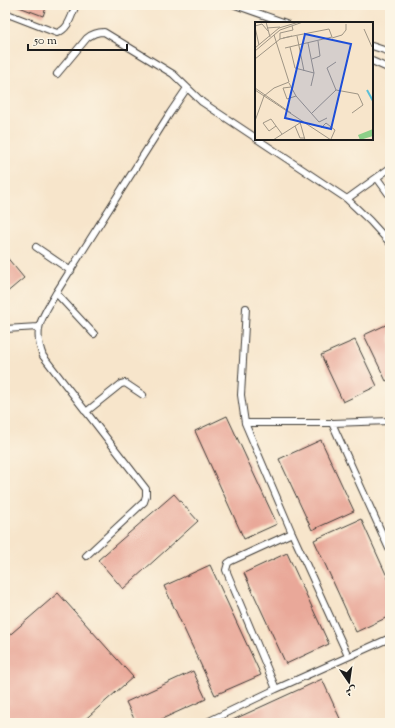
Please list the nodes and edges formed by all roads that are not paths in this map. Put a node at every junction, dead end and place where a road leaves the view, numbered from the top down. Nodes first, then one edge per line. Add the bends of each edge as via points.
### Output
1 (76, 5) edge
2 (235, 5) edge
3 (255, 5) edge
4 (250, 10) junction
5 (5, 13) edge
6 (283, 22) edge
7 (373, 46) edge
8 (390, 52) edge
9 (373, 61) edge
10 (390, 69) edge
11 (57, 74) dead end
12 (187, 88) junction
13 (255, 137) edge
14 (260, 140) edge
15 (390, 168) edge
16 (377, 178) junction
17 (390, 196) edge
18 (347, 199) junction
19 (390, 243) edge
20 (36, 247) dead end
21 (70, 271) junction
22 (56, 293) junction
23 (246, 308) dead end
24 (38, 327) junction
25 (5, 330) edge
26 (94, 334) dead end
27 (143, 395) dead end
28 (86, 412) junction
29 (390, 421) edge
30 (245, 423) junction
31 (332, 423) junction
32 (390, 448) edge
33 (390, 466) edge
34 (292, 533) junction
35 (390, 551) edge
36 (86, 556) dead end
37 (390, 638) edge
38 (348, 656) junction
39 (276, 689) junction
40 (205, 723) edge

1 - 5 lane via 66,28 56,33
2 - 4 lane
3 - 4 lane
4 - 6 lane
7 - 8 lane
9 - 10 lane
11 - 12 lane via 86,38 97,32 104,32 173,74
12 - 13 lane via 202,102
12 - 21 lane
14 - 18 lane
15 - 16 lane
16 - 17 lane
16 - 18 lane
18 - 19 lane
20 - 21 lane
21 - 22 lane
22 - 24 lane
22 - 26 lane
23 - 30 lane via 241,395
24 - 25 lane
24 - 28 lane via 39,346 43,356
27 - 28 lane via 121,384
28 - 36 lane via 146,489 144,502
29 - 31 lane
30 - 31 lane
30 - 34 lane
31 - 35 lane
32 - 33 lane
34 - 38 lane
34 - 39 lane via 228,563 226,570
37 - 38 lane
38 - 39 lane
39 - 40 lane

